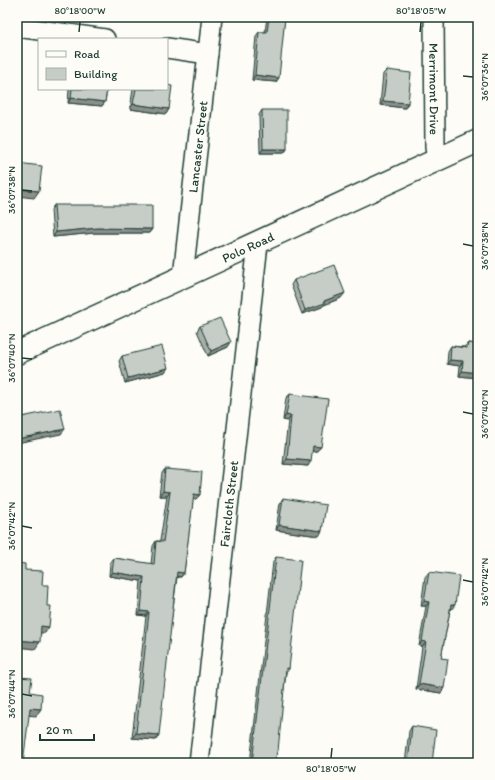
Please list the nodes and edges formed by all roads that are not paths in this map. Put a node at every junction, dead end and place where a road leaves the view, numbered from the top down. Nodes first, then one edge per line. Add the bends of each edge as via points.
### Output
1 (212, 17) edge
2 (434, 17) edge
3 (17, 27) edge
4 (97, 38) edge
5 (168, 48) edge
6 (208, 54) junction
7 (478, 141) edge
8 (438, 160) junction
9 (258, 244) junction
10 (183, 276) junction
11 (17, 353) edge
12 (199, 763) edge

1 - 6 street, Lancaster Street
2 - 8 street, Merrimont Drive via 435,147
3 - 4 street
5 - 6 street
6 - 10 street, Lancaster Street
7 - 8 main road, Polo Road
8 - 9 main road, Polo Road
9 - 10 main road, Polo Road
9 - 12 street, Faircloth Street
10 - 11 main road, Polo Road

